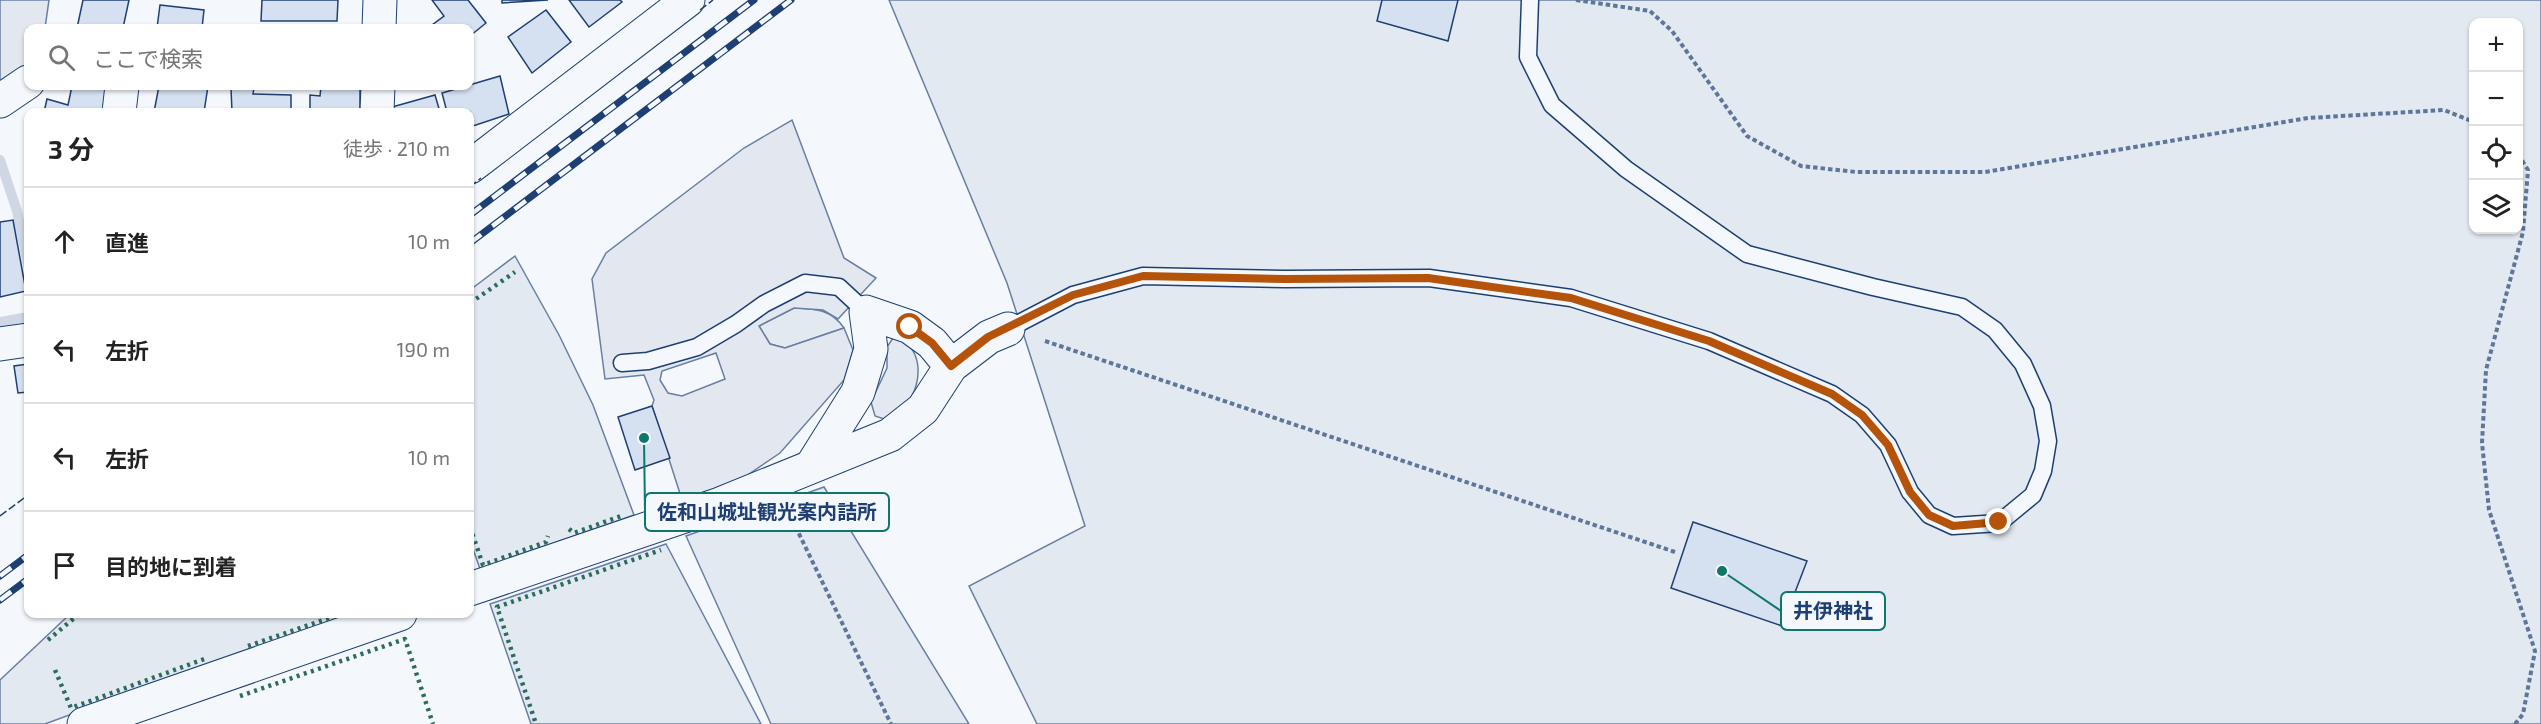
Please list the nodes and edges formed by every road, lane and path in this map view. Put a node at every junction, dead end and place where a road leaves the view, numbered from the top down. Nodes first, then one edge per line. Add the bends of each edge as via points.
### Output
1 (380, 0) edge
2 (688, 0) edge
3 (1530, 0) edge
4 (1576, 0) edge
5 (379, 24) edge
6 (122, 90) edge
7 (378, 90) edge
8 (119, 108) edge
9 (377, 108) edge
10 (2469, 120) edge
11 (2523, 162) edge
12 (474, 164) edge
13 (866, 312) junction
14 (1008, 328) junction
15 (24, 341) edge
16 (0, 344) edge
17 (622, 363) dead end
18 (951, 366) junction
19 (811, 467) junction
20 (786, 507) dead end
21 (1675, 552) dead end
22 (474, 588) edge
23 (389, 618) edge
24 (84, 724) edge
25 (891, 724) edge
26 (2515, 724) edge

1 - 5 street
2 - 12 street
3 - 14 lane via 1528,57 1552,105 1626,169 1748,254 1962,307 1995,330 2023,364 2042,406 2048,441 2043,471 2033,495 1999,522 1953,526 1929,515 1910,492 1888,445 1862,415 1832,394 1709,341 1571,298 1428,278 1143,276 1073,295
4 - 10 path via 1650,11 1672,32 1747,136 1801,166 1856,172 1985,172 2308,118 2444,110
6 - 8 street
7 - 9 street
11 - 26 path via 2528,170 2523,232 2486,370 2482,443 2489,510 2535,651 2523,714
13 - 17 lane via 839,287 805,283 697,347 648,361
13 - 18 street via 910,327 932,343
13 - 19 street via 871,349 858,392
14 - 18 street via 988,337
14 - 21 path
15 - 16 street
18 - 19 street via 923,409 890,435
19 - 22 street via 720,504
20 - 25 path
23 - 24 street

